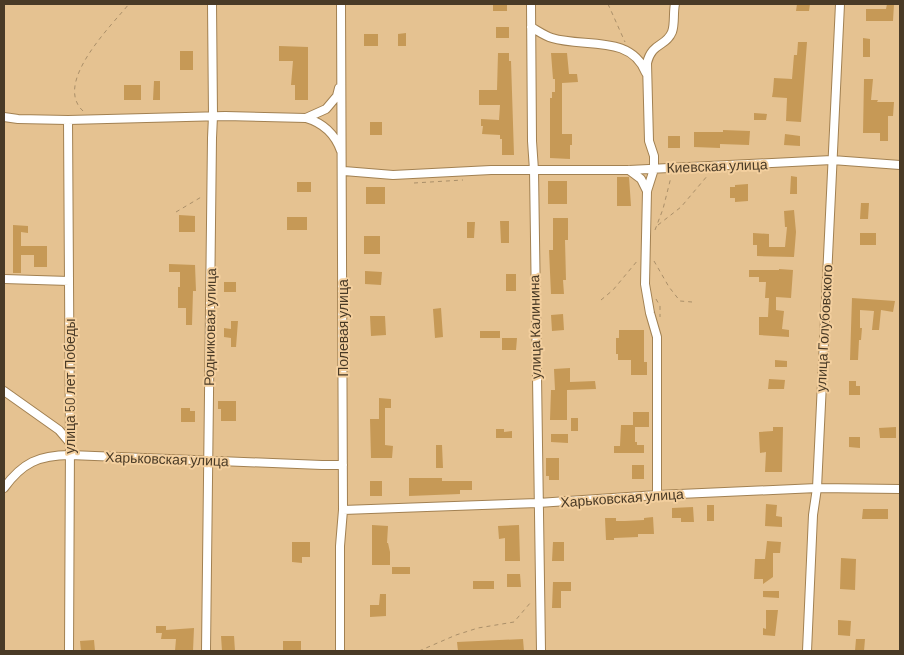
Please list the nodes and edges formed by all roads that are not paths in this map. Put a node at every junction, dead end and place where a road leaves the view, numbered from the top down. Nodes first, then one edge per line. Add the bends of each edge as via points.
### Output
1 (212, 4) edge
2 (341, 4) edge
3 (531, 4) edge
4 (675, 4) edge
5 (840, 4) edge
6 (532, 27) junction
7 (647, 75) junction
8 (341, 81) junction
9 (213, 116) junction
10 (4, 117) edge
11 (306, 118) junction
12 (68, 120) junction
13 (343, 156) junction
14 (832, 160) junction
15 (900, 165) edge
16 (654, 168) junction
17 (534, 170) junction
18 (629, 170) junction
19 (344, 171) junction
20 (647, 191) junction
21 (4, 279) edge
22 (69, 281) junction
23 (4, 391) edge
24 (70, 443) junction
25 (70, 455) junction
26 (209, 461) junction
27 (343, 465) junction
28 (4, 488) edge
29 (817, 488) junction
30 (900, 489) edge
31 (657, 495) junction
32 (538, 503) junction
33 (343, 510) junction
34 (69, 651) edge
35 (206, 651) edge
36 (340, 651) edge
37 (541, 651) edge
38 (807, 651) edge

1 - 9 street, Родниковая улица
2 - 8 street, Полевая улица
3 - 6 street, улица Калинина
4 - 7 street via 672,32 649,55
5 - 14 street, улица Голубовского
6 - 7 street via 550,38 630,51
6 - 17 street, улица Калинина
7 - 16 street via 648,141 654,156
8 - 11 street via 333,103
8 - 13 street, Полевая улица
9 - 11 street
9 - 12 street
9 - 26 street, Родниковая улица
10 - 12 street
11 - 13 street via 331,132
12 - 22 street, улица 50 лет Победы
13 - 19 street, Полевая улица
14 - 15 street, Киевская улица
14 - 16 street, Киевская улица
14 - 29 street, улица Голубовского
16 - 18 street, Киевская улица
16 - 20 street
17 - 18 street, Киевская улица
17 - 19 street, Киевская улица via 392,175
17 - 32 street, улица Калинина
18 - 20 street via 641,179
19 - 27 street, Полевая улица
20 - 31 street via 646,284 657,337
21 - 22 street
22 - 24 street, улица 50 лет Победы
23 - 24 street via 59,430
24 - 25 street, улица 50 лет Победы
25 - 26 street, Харьковская улица
25 - 28 street, Харьковская улица via 35,459 11,478
25 - 34 street, улица 50 лет Победы
26 - 27 street, Харьковская улица
26 - 35 street, Родниковая улица
27 - 33 street, Полевая улица
29 - 30 street, Харьковская улица
29 - 31 street, Харьковская улица
29 - 38 street, улица Голубовского
31 - 32 street, Харьковская улица
32 - 33 street, Харьковская улица
32 - 37 street, улица Калинина
33 - 36 street, Полевая улица

